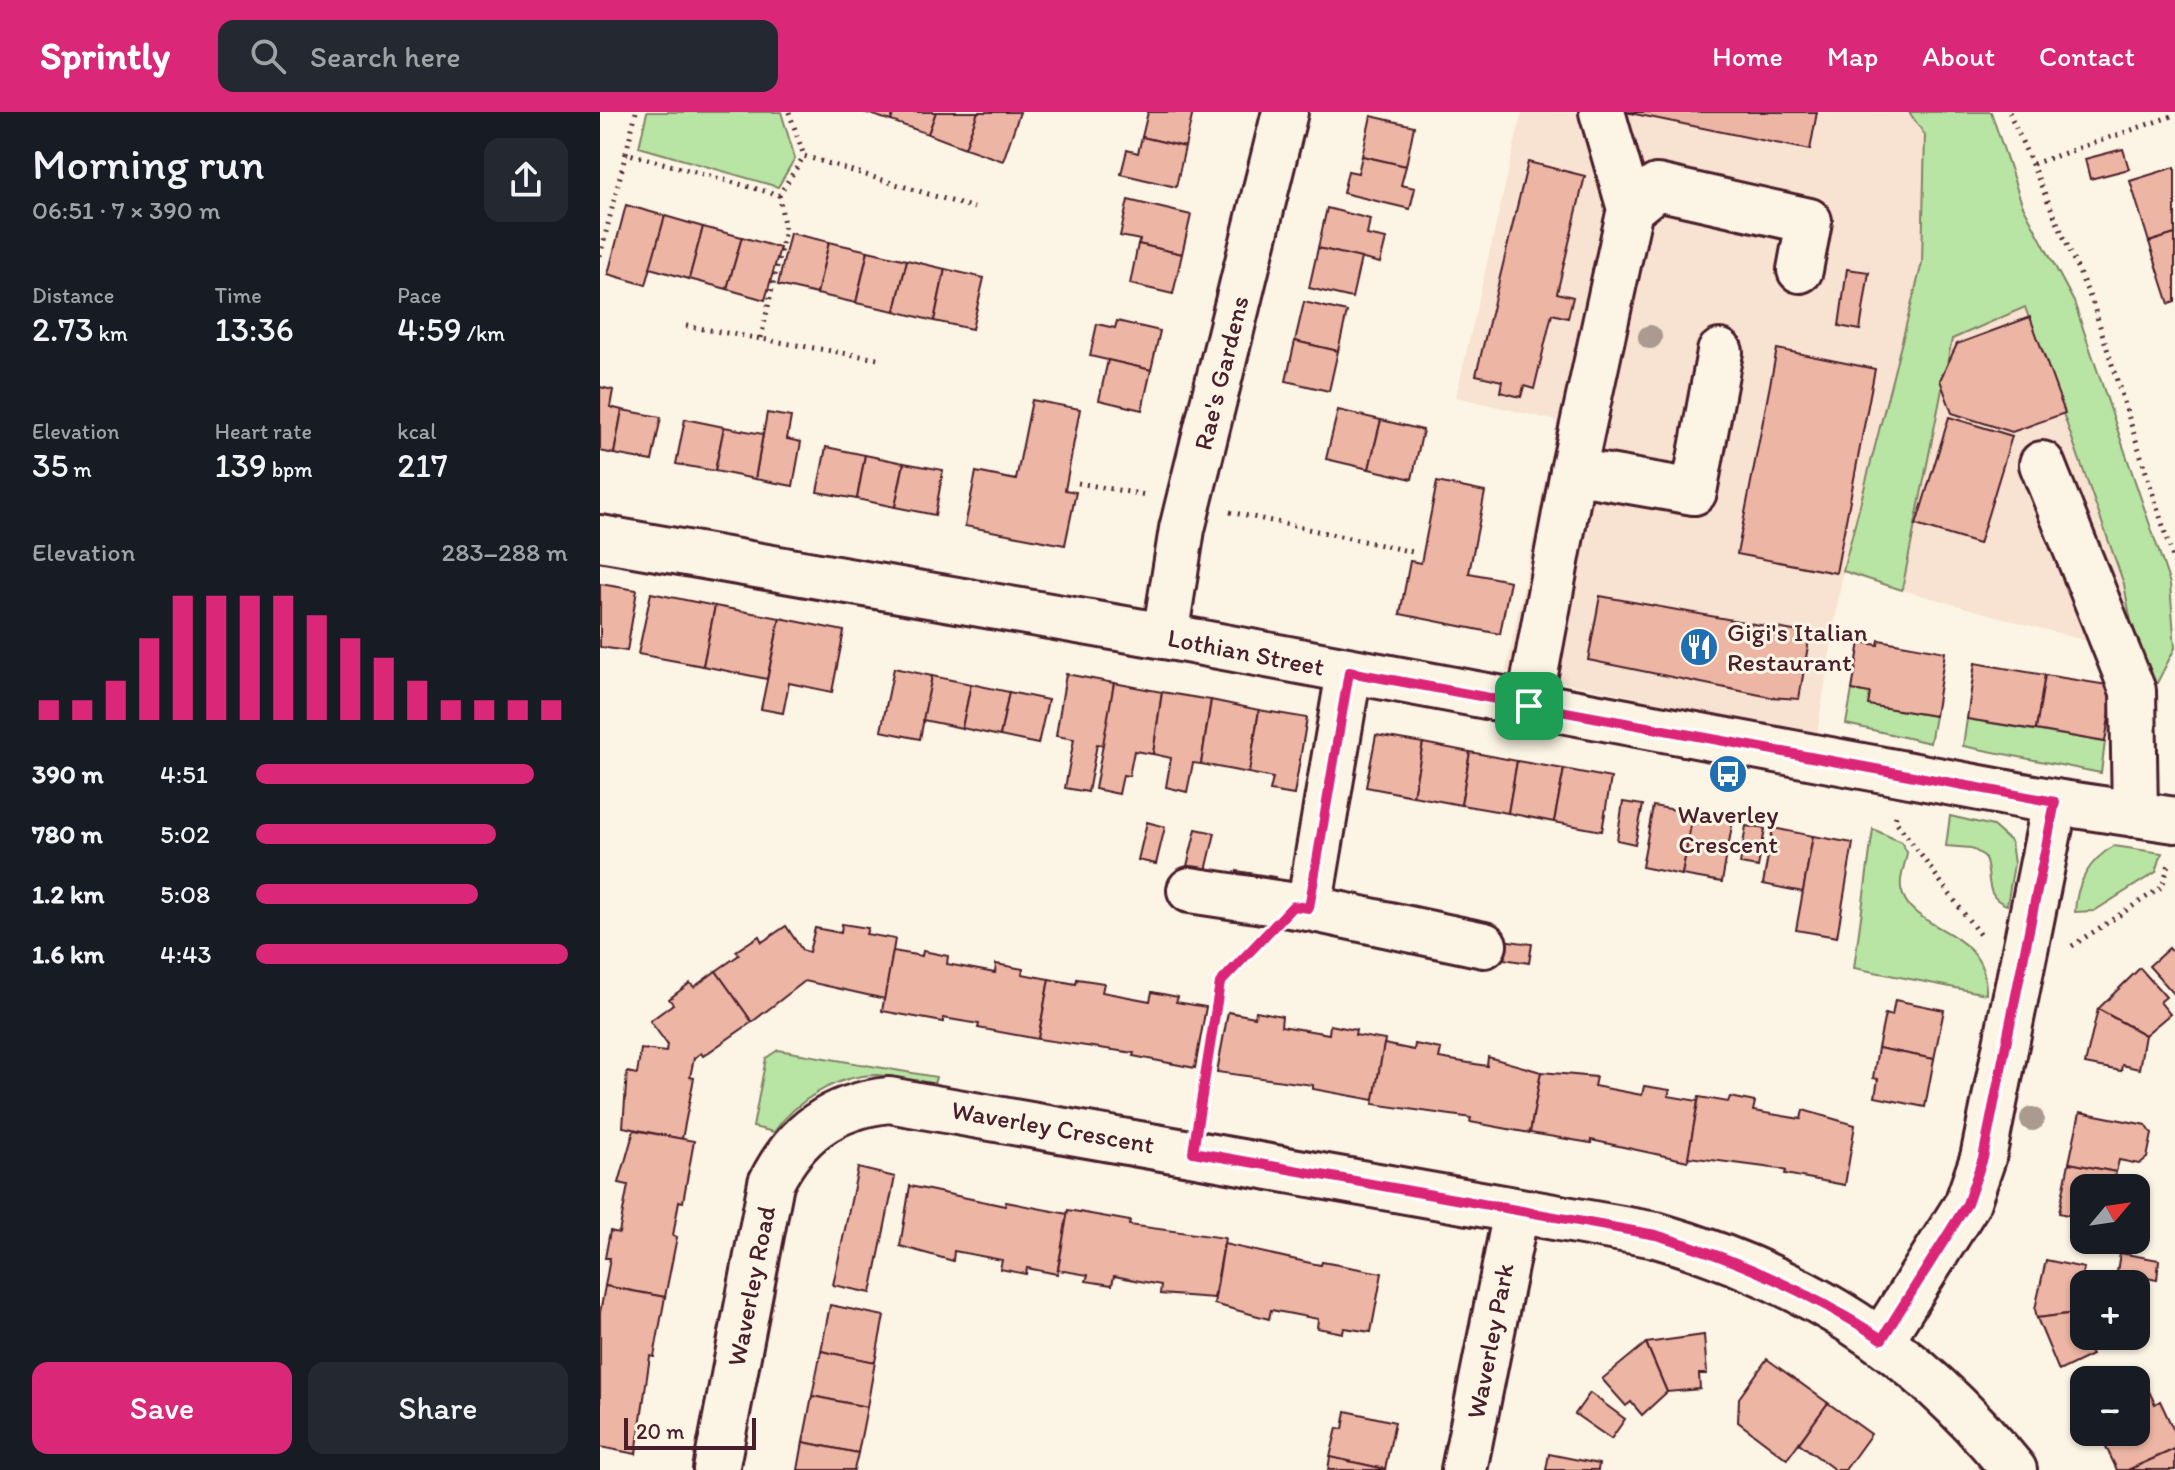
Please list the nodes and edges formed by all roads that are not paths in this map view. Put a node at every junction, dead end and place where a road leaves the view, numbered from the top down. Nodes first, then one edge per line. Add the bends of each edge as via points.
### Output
1 (1285, 112) edge
2 (1602, 112) edge
3 (1630, 209) junction
4 (1800, 270) dead end
5 (1720, 352) dead end
6 (2042, 464) dead end
7 (1573, 471) junction
8 (600, 538) edge
9 (1165, 636) junction
10 (1349, 672) junction
11 (1529, 706) junction
12 (2055, 802) junction
13 (2155, 817) edge
14 (1190, 890) dead end
15 (1301, 907) junction
16 (1484, 945) dead end
17 (821, 1120) joint
18 (1516, 1212) junction
19 (1882, 1339) junction
20 (716, 1470) edge
21 (1464, 1470) edge
22 (2014, 1470) edge

1 - 9 street, Rae's Gardens via 1189,502
2 - 3 street
3 - 4 street via 1657,187 1809,221
3 - 7 street
5 - 7 street via 1694,492
6 - 13 street via 2133,691
7 - 11 street
8 - 9 street, Lothian Street
9 - 10 street, Lothian Street
10 - 11 street, Lothian Street
10 - 15 street
11 - 12 street, Lothian Street
12 - 13 street, Lothian Street
12 - 19 street via 1983,1158 1967,1204
14 - 15 street
15 - 16 street
17 - 18 street, Waverley Crescent via 865,1102 912,1101
17 - 20 street, Waverley Road via 783,1159 771,1183
18 - 19 street, Waverley Crescent via 1656,1235 1717,1253 1775,1277
18 - 21 street, Waverley Park
19 - 22 street, Waverley Crescent via 1967,1414

